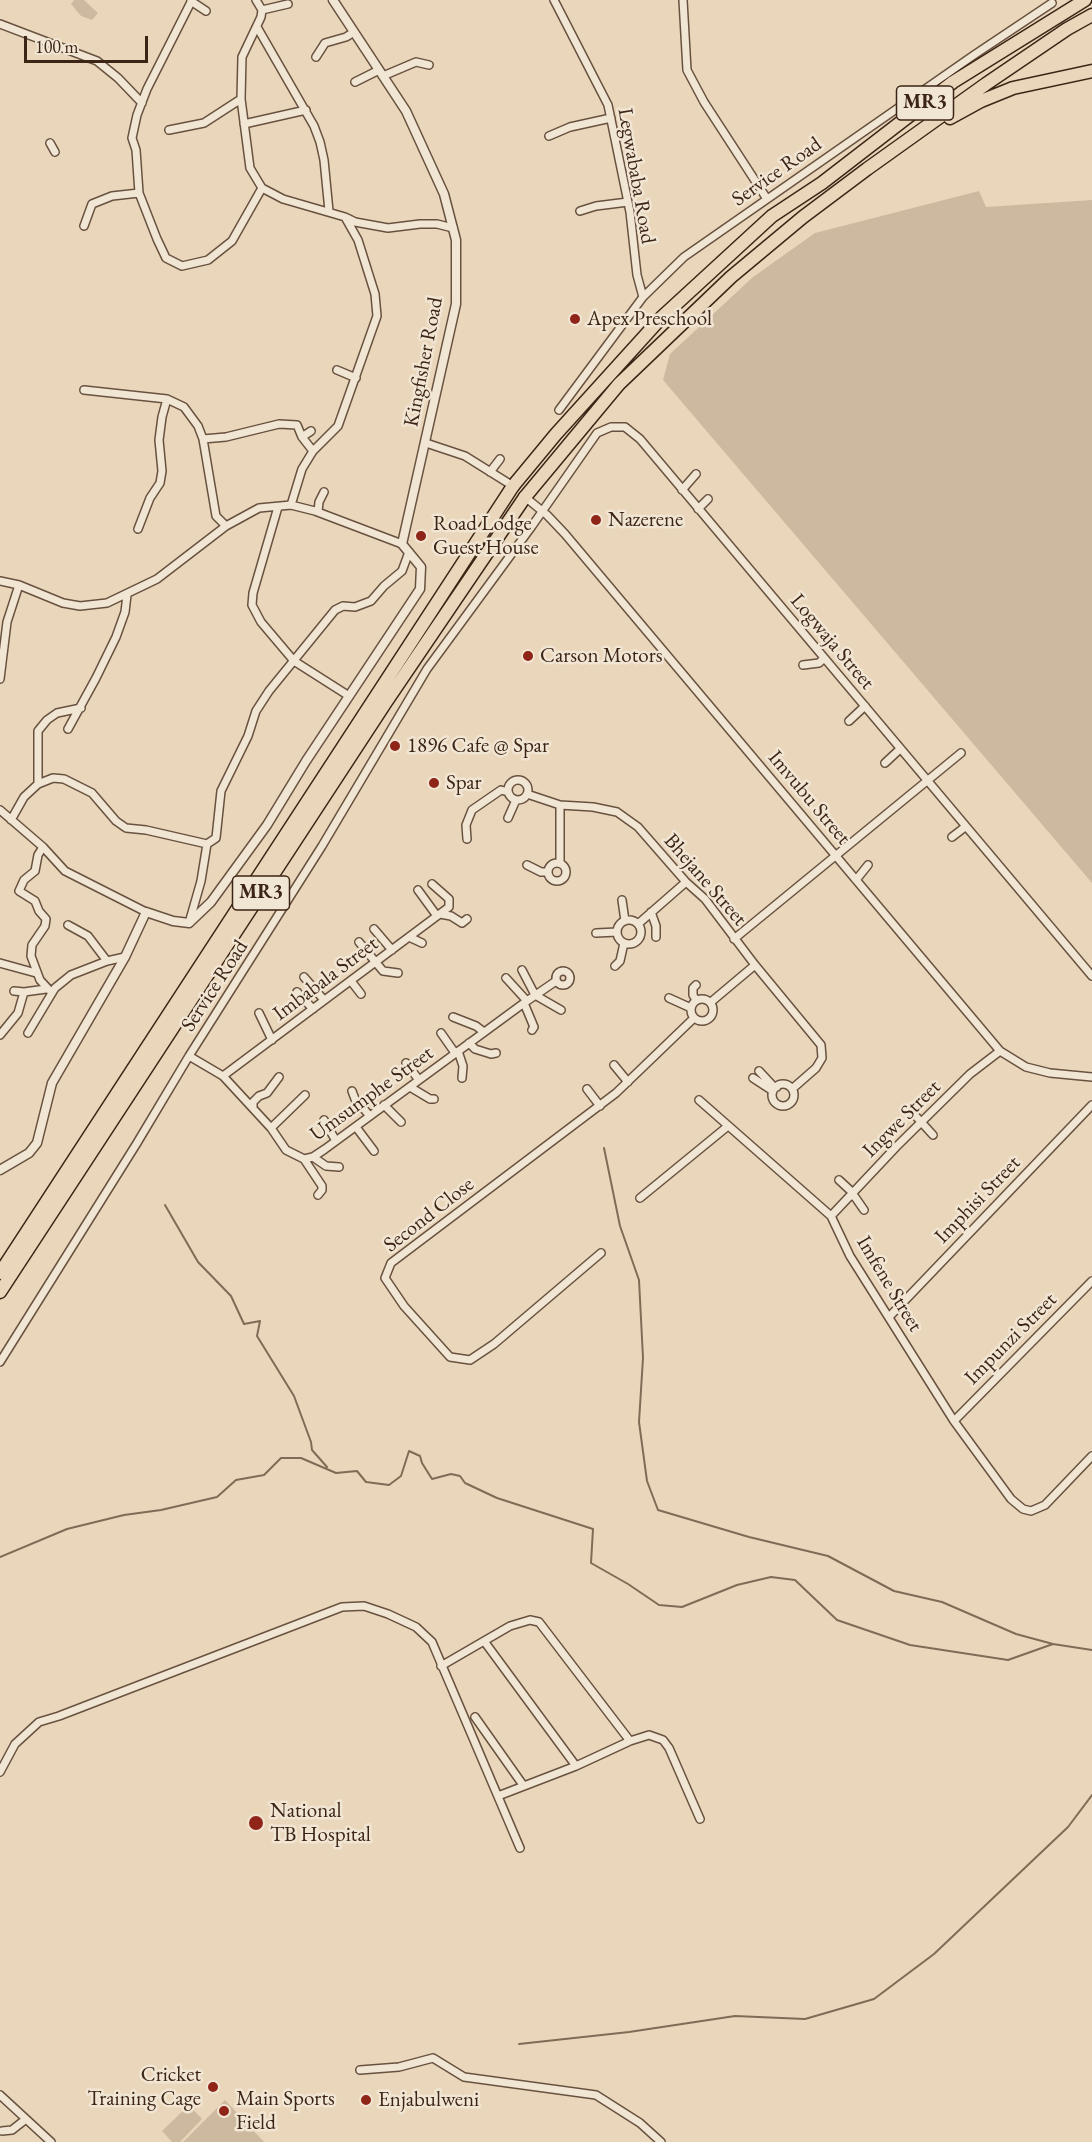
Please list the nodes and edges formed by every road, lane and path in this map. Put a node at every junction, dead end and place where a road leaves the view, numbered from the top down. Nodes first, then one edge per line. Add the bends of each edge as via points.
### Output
1 (191, 0) edge
2 (256, 0) edge
3 (333, 0) edge
4 (554, 0) edge
5 (682, 0) edge
6 (1078, 0) edge
7 (1085, 0) edge
8 (1052, 3) dead end
9 (288, 4) dead end
10 (262, 10) junction
11 (206, 11) dead end
12 (1059, 15) junction
13 (1092, 15) edge
14 (0, 24) edge
15 (257, 27) junction
16 (354, 32) junction
17 (316, 57) dead end
18 (429, 64) dead end
19 (1092, 71) edge
20 (381, 73) junction
21 (355, 82) dead end
22 (241, 99) junction
23 (142, 103) junction
24 (306, 110) junction
25 (610, 118) junction
26 (244, 124) junction
27 (169, 130) dead end
28 (549, 136) dead end
29 (50, 143) dead end
30 (55, 152) dead end
31 (867, 169) junction
32 (262, 188) junction
33 (139, 193) junction
34 (767, 199) junction
35 (628, 202) junction
36 (329, 211) junction
37 (580, 211) dead end
38 (345, 217) junction
39 (84, 226) dead end
40 (453, 228) junction
41 (644, 297) junction
42 (338, 370) dead end
43 (356, 378) junction
44 (84, 390) dead end
45 (167, 399) junction
46 (559, 410) dead end
47 (311, 431) dead end
48 (302, 437) junction
49 (203, 440) junction
50 (426, 443) junction
51 (313, 451) junction
52 (500, 459) dead end
53 (490, 472) junction
54 (696, 474) dead end
55 (513, 486) junction
56 (682, 490) junction
57 (324, 492) dead end
58 (525, 497) junction
59 (708, 499) dead end
60 (291, 505) junction
61 (278, 507) junction
62 (698, 509) junction
63 (541, 511) junction
64 (318, 512) junction
65 (226, 526) junction
66 (138, 528) dead end
67 (402, 544) junction
68 (409, 552) junction
69 (0, 581) edge
70 (19, 585) junction
71 (127, 595) junction
72 (824, 658) junction
73 (294, 661) junction
74 (802, 665) dead end
75 (0, 679) edge
76 (349, 696) junction
77 (865, 706) junction
78 (81, 708) junction
79 (849, 721) dead end
80 (68, 729) dead end
81 (900, 749) junction
82 (961, 753) dead end
83 (885, 762) dead end
84 (927, 781) junction
85 (38, 784) junction
86 (508, 792) junction
87 (527, 794) junction
88 (516, 800) junction
89 (560, 805) junction
90 (0, 810) edge
91 (508, 818) dead end
92 (11, 820) junction
93 (965, 827) junction
94 (952, 837) dead end
95 (467, 839) dead end
96 (207, 844) junction
97 (43, 847) junction
98 (835, 855) junction
99 (560, 863) junction
100 (527, 865) dead end
101 (868, 865) dead end
102 (548, 872) junction
103 (856, 880) junction
104 (687, 882) junction
105 (432, 884) dead end
106 (418, 890) dead end
107 (622, 900) dead end
108 (146, 912) junction
109 (651, 912) junction
110 (438, 915) junction
111 (467, 919) dead end
112 (625, 921) junction
113 (189, 922) junction
114 (638, 924) junction
115 (68, 925) dead end
116 (374, 929) dead end
117 (617, 932) junction
118 (596, 933) dead end
119 (409, 937) junction
120 (656, 937) dead end
121 (734, 939) junction
122 (359, 942) dead end
123 (422, 943) dead end
124 (624, 943) junction
125 (392, 950) junction
126 (125, 957) junction
127 (107, 961) junction
128 (0, 963) edge
129 (376, 963) junction
130 (755, 965) junction
131 (615, 966) dead end
132 (522, 970) dead end
133 (36, 973) junction
134 (398, 973) dead end
135 (1092, 976) edge
136 (304, 977) dead end
137 (506, 978) dead end
138 (351, 981) junction
139 (556, 981) dead end
140 (696, 985) dead end
141 (14, 991) dead end
142 (49, 991) junction
143 (24, 992) junction
144 (297, 992) dead end
145 (361, 994) dead end
146 (535, 995) junction
147 (669, 998) dead end
148 (324, 1000) junction
149 (696, 1000) junction
150 (525, 1002) junction
151 (711, 1002) junction
152 (691, 1008) junction
153 (313, 1009) junction
154 (561, 1010) dead end
155 (259, 1013) dead end
156 (453, 1017) dead end
157 (694, 1018) junction
158 (532, 1030) dead end
159 (484, 1032) junction
160 (28, 1033) dead end
161 (441, 1033) dead end
162 (0, 1035) edge
163 (272, 1040) junction
164 (469, 1043) junction
165 (1000, 1051) junction
166 (457, 1052) junction
167 (496, 1053) dead end
168 (189, 1056) junction
169 (406, 1063) dead end
170 (614, 1065) dead end
171 (759, 1071) dead end
172 (223, 1076) junction
173 (279, 1077) dead end
174 (1092, 1077) edge
175 (462, 1078) dead end
176 (753, 1078) dead end
177 (419, 1080) junction
178 (628, 1082) junction
179 (410, 1087) junction
180 (587, 1089) dead end
181 (775, 1089) junction
182 (792, 1089) junction
183 (352, 1091) dead end
184 (305, 1095) dead end
185 (434, 1099) dead end
186 (699, 1100) dead end
187 (384, 1105) junction
188 (1092, 1105) edge
189 (600, 1106) junction
190 (253, 1108) junction
191 (904, 1110) dead end
192 (370, 1116) junction
193 (324, 1120) dead end
194 (401, 1122) dead end
195 (921, 1123) junction
196 (356, 1126) junction
197 (728, 1126) junction
198 (272, 1128) junction
199 (933, 1136) dead end
200 (336, 1141) junction
201 (374, 1151) dead end
202 (313, 1157) junction
203 (304, 1160) junction
204 (339, 1167) dead end
205 (0, 1170) edge
206 (839, 1180) dead end
207 (852, 1194) junction
208 (318, 1195) dead end
209 (640, 1198) dead end
210 (864, 1210) dead end
211 (831, 1216) junction
212 (601, 1253) dead end
213 (0, 1274) edge
214 (1092, 1281) edge
215 (0, 1292) edge
216 (889, 1317) junction
217 (0, 1362) edge
218 (954, 1421) junction
219 (1092, 1456) edge
220 (484, 1641) junction
221 (441, 1666) junction
222 (475, 1717) dead end
223 (630, 1741) junction
224 (576, 1766) junction
225 (0, 1772) edge
226 (523, 1785) junction
227 (498, 1796) junction
228 (700, 1819) dead end
229 (520, 1848) dead end
230 (360, 2070) dead end
231 (0, 2095) edge
232 (26, 2119) junction
233 (2, 2131) dead end
234 (51, 2142) edge
235 (661, 2142) edge

1 - 11 street
1 - 23 street
2 - 10 street
3 - 16 street, Kingfisher Road
4 - 25 street, Legwababa Road via 608,105
5 - 34 street via 687,70
6 - 12 highway
7 - 12 highway, MR3
8 - 34 street, Service Road
9 - 10 street
10 - 15 street
12 - 55 highway, MR3 via 953,82 822,183 772,216 662,317
13 - 31 highway, MR3
14 - 23 street via 97,61
15 - 22 street via 242,57
15 - 24 street
16 - 17 street via 325,43
16 - 20 street, Kingfisher Road
18 - 20 street via 416,62
19 - 31 highway via 1013,88 981,101
20 - 21 street
20 - 40 street, Kingfisher Road via 423,146 444,194
22 - 26 street
22 - 27 street via 204,123
23 - 33 street via 132,138
24 - 26 street
24 - 36 street via 320,142
25 - 28 street
25 - 35 street, Legwababa Road
26 - 32 street via 250,168
29 - 30 street
31 - 58 highway, MR3 via 731,277 619,384
32 - 33 street via 232,241 208,260 182,266 166,258
32 - 36 street via 283,199
33 - 39 street via 112,196 92,204
34 - 41 street, Service Road via 684,257
35 - 37 street
35 - 41 street, Legwababa Road via 632,247
36 - 38 street
38 - 40 street via 388,228 420,224
38 - 43 street via 358,240 375,294 377,316
40 - 50 street, Kingfisher Road via 456,304
41 - 46 street, Service Road
42 - 43 street
43 - 51 street via 338,426
44 - 45 street
45 - 49 street via 184,407
45 - 66 street via 159,440 160,483
47 - 48 street
48 - 49 street via 297,425 279,424
48 - 51 street
49 - 65 street via 216,516
50 - 53 street via 465,456
50 - 67 street, Kingfisher Road
51 - 60 street via 302,469
52 - 53 street
53 - 55 street
54 - 56 street
55 - 213 highway, MR3
56 - 62 street, Logwaja Street
56 - 63 street, Logwaja Street via 640,439 625,427 610,427 597,433
57 - 64 street
58 - 63 street, Imvubu Street
58 - 215 highway, MR3
59 - 62 street
60 - 61 street
60 - 64 street
61 - 65 street via 259,507
61 - 73 street via 252,605
62 - 72 street, Logwaja Street
63 - 98 street, Imvubu Street via 565,534
63 - 168 street, Service Road via 427,669 322,846
64 - 67 street
65 - 71 street via 157,579
67 - 68 street
68 - 73 street via 402,571 371,601 335,610
68 - 76 street via 421,567 420,589
69 - 70 street
70 - 71 street via 80,606 107,603
70 - 75 street via 7,622
71 - 78 street via 116,637
72 - 74 street via 819,663
72 - 77 street, Logwaja Street
73 - 76 street
73 - 96 street via 256,711 221,791 216,838
76 - 113 street via 267,825 211,902
77 - 79 street
77 - 81 street, Logwaja Street
78 - 80 street
78 - 85 street via 57,713 38,731
81 - 83 street
81 - 84 street, Logwaja Street
82 - 84 street
84 - 93 street, Logwaja Street
84 - 98 street
85 - 92 street via 24,797
85 - 96 street via 53,778 64,779 92,793 126,828
86 - 87 street via 509,784 518,779 527,784
86 - 88 street
86 - 95 street via 501,790 472,810 466,825
87 - 88 street
87 - 89 street, Bhejane Street
88 - 91 street
89 - 99 street
89 - 104 street, Bhejane Street via 617,812 638,827
90 - 92 street
92 - 97 street
93 - 94 street
93 - 135 street, Logwaja Street
96 - 113 street
97 - 108 street via 65,871
97 - 133 street via 35,871 19,891 35,901 46,919 32,945
98 - 103 street, Imvubu Street
98 - 121 street
99 - 102 street via 550,865
99 - 102 street via 566,872 562,879 554,880
100 - 102 street
101 - 103 street
103 - 165 street, Imvubu Street
104 - 109 street
104 - 121 street, Bhejane Street
105 - 110 street, Imbabala Street via 449,899 448,907
106 - 110 street
107 - 112 street
108 - 113 street
108 - 126 street
109 - 114 street
109 - 120 street
110 - 111 street via 451,916 462,923
110 - 119 street, Imbabala Street
112 - 114 street
112 - 117 street
114 - 124 street via 638,940
115 - 127 street via 88,936
116 - 125 street
117 - 118 street
117 - 124 street
119 - 123 street
119 - 125 street, Imbabala Street
121 - 130 street, Bhejane Street
122 - 129 street
124 - 131 street
125 - 129 street, Imbabala Street
126 - 127 street
126 - 205 street via 52,1083 37,1143 29,1153
127 - 142 street via 71,975
128 - 133 street
129 - 134 street via 383,971
129 - 138 street, Imbabala Street
130 - 151 street
130 - 182 street, Bhejane Street via 821,1045 822,1058 816,1068
132 - 146 street
133 - 142 street
136 - 148 street
137 - 150 street
138 - 145 street
138 - 148 street, Imbabala Street
139 - 146 street, Umsumphe Street
140 - 149 street
141 - 143 street
142 - 143 street
142 - 160 street
143 - 162 street via 18,1013
144 - 153 street
146 - 150 street, Umsumphe Street
146 - 154 street
147 - 152 street
148 - 153 street, Imbabala Street
149 - 151 street
149 - 152 street
150 - 158 street
150 - 159 street, Umsumphe Street
151 - 157 street via 710,1018
152 - 157 street
153 - 163 street, Imbabala Street
155 - 163 street
156 - 159 street
157 - 178 street, Second Close
159 - 164 street, Umsumphe Street
161 - 166 street
163 - 172 street, Imbabala Street
164 - 166 street, Umsumphe Street
164 - 167 street via 475,1049
165 - 174 street, Imvubu Street via 1026,1068
165 - 195 street, Ingwe Street via 970,1074
166 - 175 street via 463,1066
166 - 177 street, Umsumphe Street
168 - 172 street, Umsumphe Street
168 - 217 street, Service Road
169 - 177 street
170 - 178 street
171 - 181 street
172 - 190 street, Umsumphe Street
173 - 190 street via 267,1093 253,1102
176 - 181 street
177 - 179 street, Umsumphe Street
178 - 189 street, Second Close
179 - 185 street
179 - 187 street, Umsumphe Street
180 - 189 street
181 - 182 street via 786,1085
181 - 182 street via 773,1101 782,1106 793,1100
183 - 192 street
184 - 198 street
186 - 197 street, Imfene Street
187 - 192 street, Umsumphe Street
187 - 194 street
188 - 216 street, Imphisi Street
189 - 212 street, Second Close via 391,1263 385,1278 404,1306 450,1357 470,1360
190 - 198 street, Umsumphe Street
191 - 195 street via 912,1112
192 - 196 street, Umsumphe Street
193 - 200 street
195 - 199 street
195 - 207 street, Ingwe Street
196 - 200 street, Umsumphe Street
196 - 201 street
197 - 209 street
197 - 211 street, Imfene Street
198 - 203 street, Umsumphe Street via 286,1150
200 - 202 street, Umsumphe Street
202 - 203 street, Umsumphe Street
202 - 204 street via 326,1166
203 - 208 street via 322,1186
206 - 207 street
207 - 210 street
207 - 211 street, Ingwe Street
211 - 216 street, Imfene Street via 850,1256
214 - 218 street, Impunzi Street
216 - 218 street, Imfene Street
218 - 219 street, Imfene Street via 1011,1499 1023,1509 1031,1511 1045,1505
220 - 221 street
220 - 223 street via 510,1626 530,1620 540,1622
220 - 224 street
221 - 225 street via 432,1642 416,1627 363,1606 342,1607 39,1722 15,1744
221 - 227 street
222 - 226 street
223 - 224 street
223 - 228 street via 649,1735 663,1740
224 - 226 street
226 - 227 street
227 - 229 street
230 - 235 street via 399,2067 433,2058 464,2078 596,2095 640,2123
231 - 232 street
232 - 233 street via 12,2130
232 - 234 street

